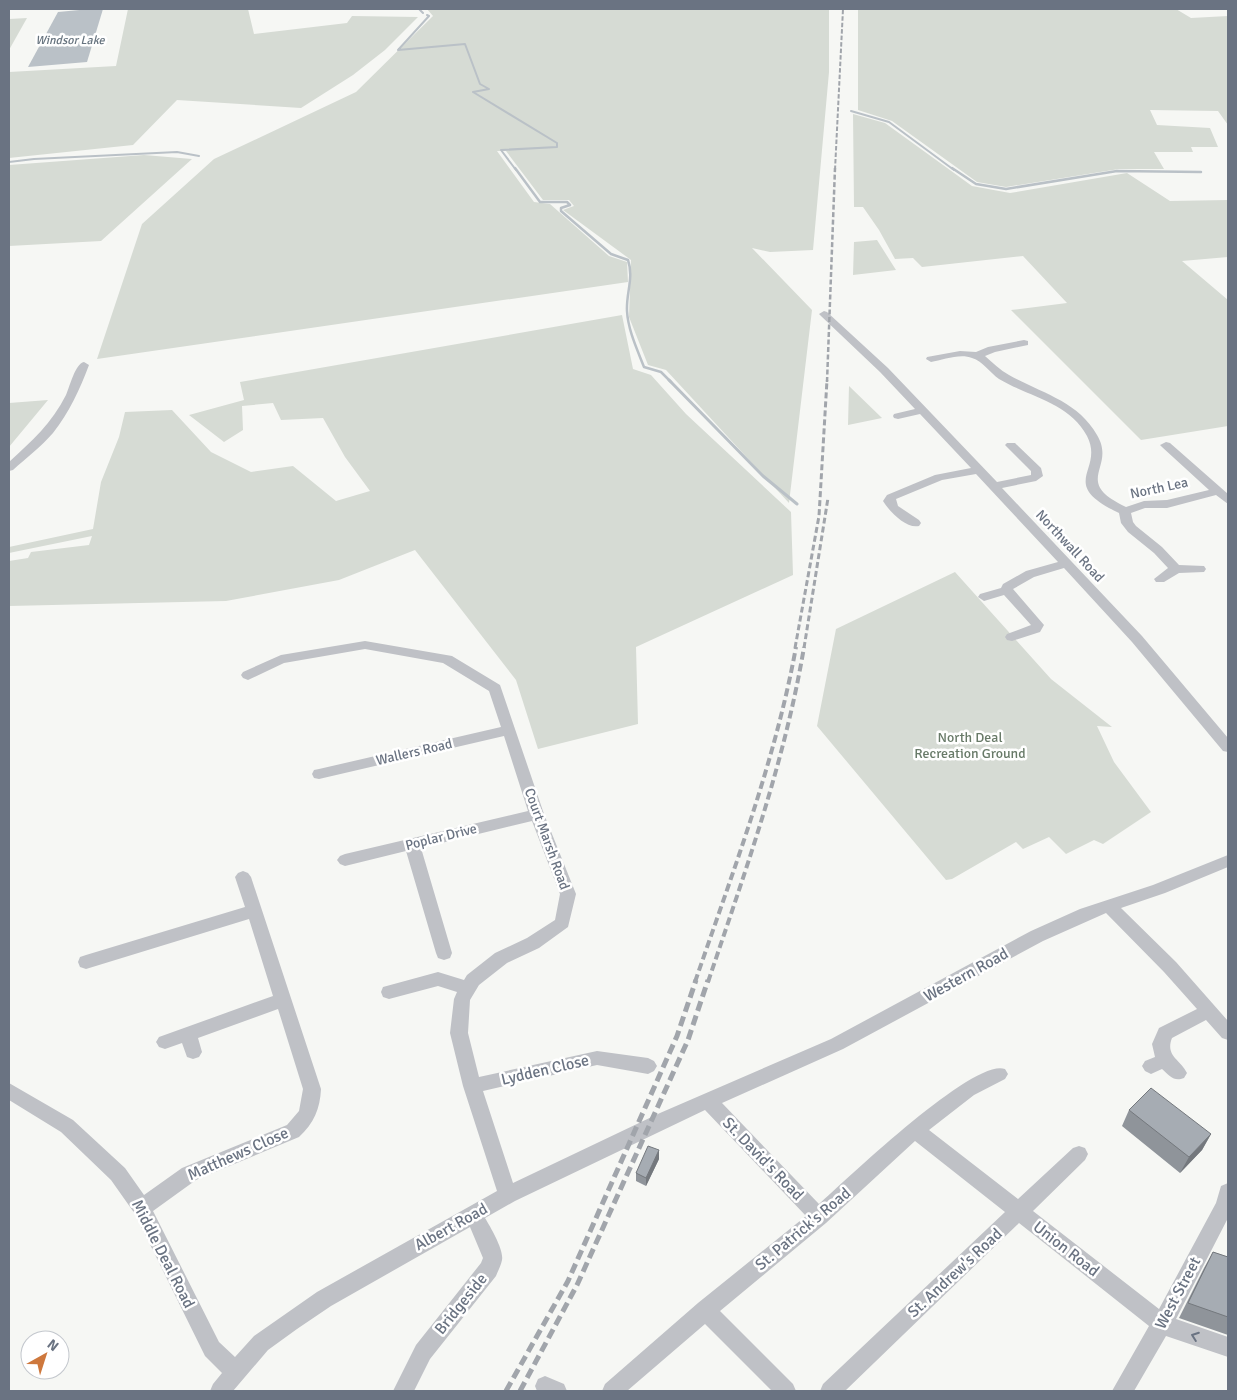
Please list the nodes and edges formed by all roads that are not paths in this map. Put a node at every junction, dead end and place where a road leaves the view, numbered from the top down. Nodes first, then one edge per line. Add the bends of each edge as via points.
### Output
1 (824, 314) dead end
2 (1024, 343) dead end
3 (977, 356) junction
4 (940, 360) dead end
5 (84, 365) dead end
6 (922, 410) junction
7 (898, 416) dead end
8 (1011, 445) dead end
9 (1166, 445) dead end
10 (1036, 452) dead end
11 (1023, 455) junction
12 (9, 468) edge
13 (979, 470) junction
14 (994, 486) junction
15 (1218, 491) junction
16 (1228, 500) edge
17 (1125, 511) junction
18 (915, 523) dead end
19 (1066, 564) junction
20 (1176, 569) junction
21 (1200, 569) dead end
22 (1160, 579) dead end
23 (1006, 590) junction
24 (984, 596) dead end
25 (1012, 637) dead end
26 (248, 675) dead end
27 (509, 730) junction
28 (1228, 747) edge
29 (319, 774) dead end
30 (537, 814) junction
31 (412, 844) junction
32 (345, 860) dead end
33 (1228, 861) edge
34 (243, 877) dead end
35 (1109, 906) junction
36 (253, 911) junction
37 (444, 952) dead end
38 (86, 962) dead end
39 (468, 988) junction
40 (389, 992) dead end
41 (283, 1000) junction
42 (1209, 1011) junction
43 (1228, 1033) edge
44 (188, 1034) junction
45 (165, 1042) dead end
46 (193, 1052) dead end
47 (648, 1066) dead end
48 (1178, 1073) dead end
49 (1000, 1074) dead end
50 (472, 1086) junction
51 (9, 1091) edge
52 (708, 1100) junction
53 (915, 1130) junction
54 (1079, 1154) dead end
55 (1228, 1192) edge
56 (508, 1196) junction
57 (142, 1208) junction
58 (1020, 1212) junction
59 (473, 1214) junction
60 (819, 1217) junction
61 (705, 1310) junction
62 (1162, 1324) junction
63 (1228, 1348) edge
64 (236, 1372) junction
65 (622, 1388) edge
66 (220, 1391) edge
67 (403, 1391) edge
68 (786, 1391) edge
69 (830, 1391) edge
70 (1122, 1391) edge

1 - 6 street, Northwall Road via 891,369
2 - 3 street via 1010,342
3 - 4 street via 958,354
3 - 17 street via 1006,378 1051,393 1067,407 1093,436 1097,448 1090,478 1093,488 1102,500
5 - 12 street via 55,422
6 - 7 street
6 - 13 street, Northwall Road
8 - 11 street
9 - 15 street
10 - 11 street
11 - 14 street via 1037,470 1037,476
13 - 14 street, Northwall Road
13 - 18 street via 939,477 891,497 889,501 893,508
14 - 19 street, Northwall Road
15 - 16 street
15 - 17 street, North Lea
17 - 20 street, North Lea via 1132,529
19 - 23 street via 1030,574
19 - 28 street, Northwall Road via 1137,639
20 - 21 street
20 - 22 street
23 - 24 street
23 - 25 street via 1038,625
26 - 27 street, Court Marsh Road via 280,659 365,645 447,659 495,688
27 - 29 street, Wallers Road
27 - 30 street, Court Marsh Road
30 - 31 street, Poplar Drive
30 - 39 street, Court Marsh Road via 568,894 562,923 533,943 500,958
31 - 32 street, Poplar Drive
31 - 37 street
33 - 35 street, Western Road
34 - 36 street, Matthews Close
35 - 42 street
35 - 52 street, Western Road via 1037,936 838,1044
36 - 38 street
36 - 41 street, Matthews Close
39 - 40 street via 438,979
39 - 50 street, Court Marsh Road via 462,998 459,1033
41 - 44 street
41 - 57 street, Matthews Close via 312,1089 311,1108 305,1120 293,1131 190,1174
42 - 43 street
42 - 48 street via 1165,1033 1158,1064
44 - 45 street
44 - 46 street
47 - 50 street, Lydden Close via 598,1058
49 - 53 street, St. Patrick's Road via 968,1090
50 - 56 street, Court Marsh Road
51 - 57 street, Middle Deal Road via 67,1126 118,1174
52 - 56 street, Albert Road
52 - 60 street, St. David's Road
53 - 58 street, Union Road
53 - 60 street, St. Patrick's Road
54 - 58 street, St. Andrew's Road
55 - 62 street, West Street via 1225,1205
56 - 59 street, Albert Road
57 - 64 street, Middle Deal Road via 212,1349
58 - 62 street, Union Road
58 - 69 street, St. Andrew's Road
59 - 64 street, Albert Road via 290,1322 261,1343
59 - 67 street, Bridgeside via 488,1240 493,1258 489,1269 423,1352
60 - 61 street, St. Patrick's Road
61 - 65 street, St. Patrick's Road
61 - 68 street
63 -> 62 street, Union Road
62 - 70 street, West Street
64 - 66 street, Albert Road

